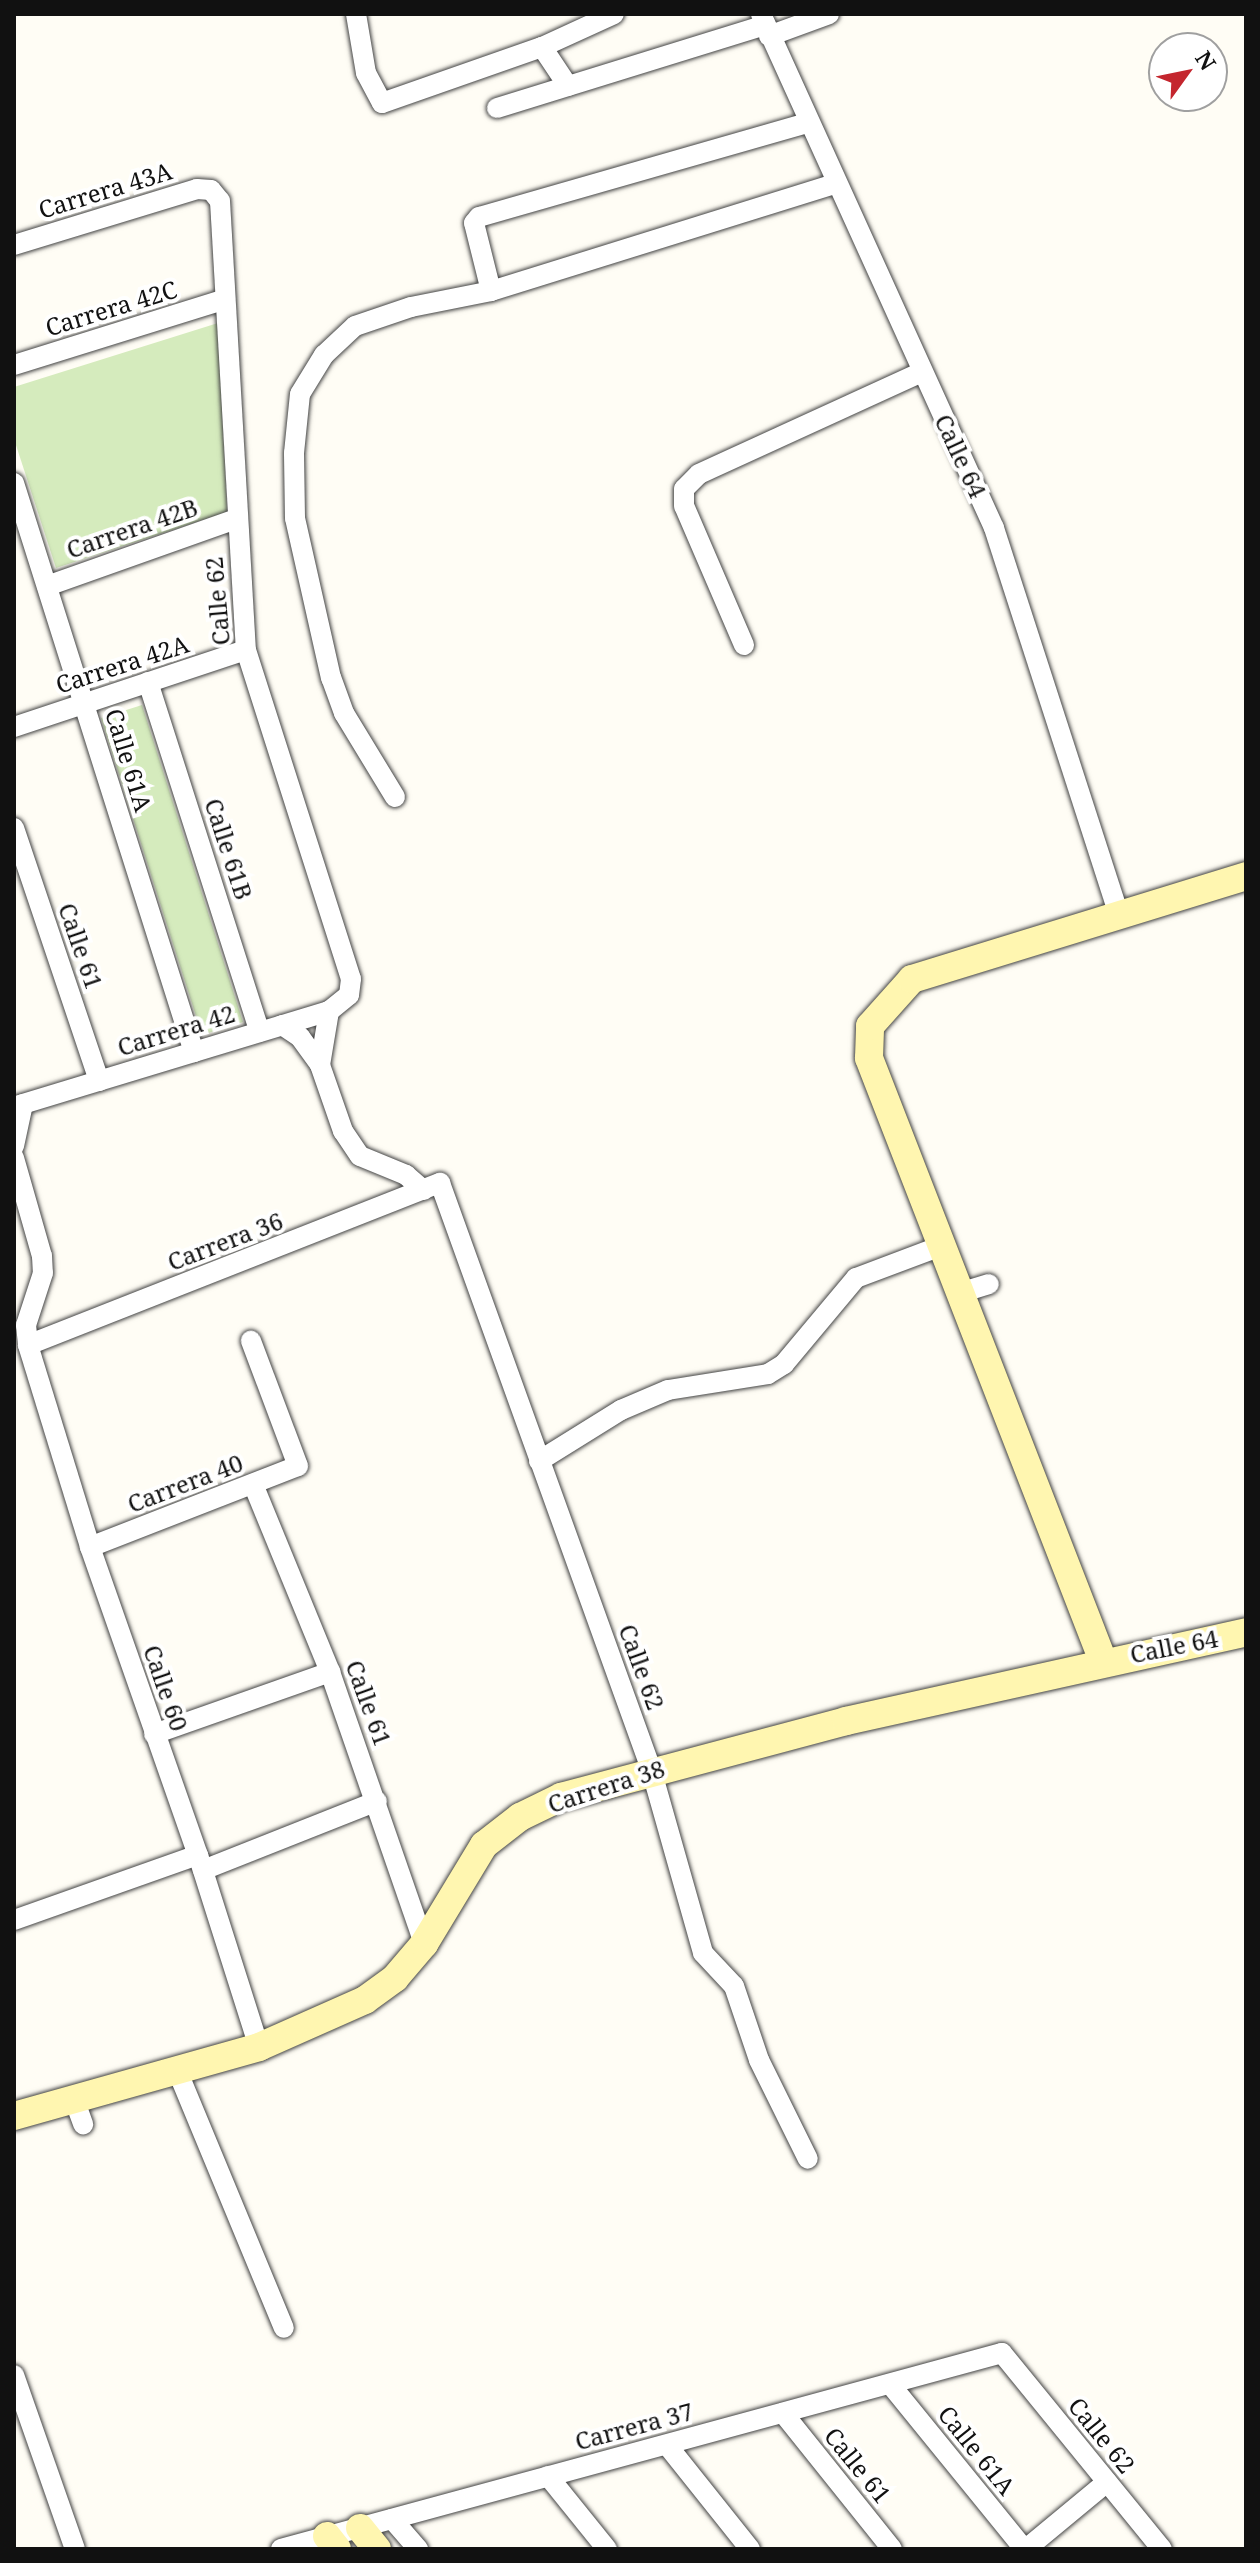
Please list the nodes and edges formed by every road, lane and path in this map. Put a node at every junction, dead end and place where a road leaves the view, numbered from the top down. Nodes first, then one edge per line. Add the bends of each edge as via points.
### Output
1 (356, 14) edge
2 (614, 14) edge
3 (829, 14) edge
4 (765, 25) edge
5 (542, 47) junction
6 (568, 86) junction
7 (497, 108) dead end
8 (806, 123) junction
9 (834, 184) junction
10 (211, 190) joint
11 (14, 245) edge
12 (491, 291) junction
13 (223, 300) junction
14 (14, 365) edge
15 (922, 372) junction
16 (14, 483) edge
17 (236, 519) junction
18 (47, 586) junction
19 (744, 645) dead end
20 (246, 650) junction
21 (148, 682) junction
22 (84, 704) junction
23 (14, 727) edge
24 (395, 797) dead end
25 (14, 828) edge
26 (1246, 876) edge
27 (1119, 914) junction
28 (349, 995) joint
29 (329, 1011) junction
30 (282, 1025) junction
31 (260, 1032) junction
32 (194, 1052) junction
33 (320, 1065) junction
34 (99, 1081) junction
35 (18, 1106) edge
36 (14, 1146) edge
37 (14, 1158) edge
38 (432, 1187) junction
39 (944, 1245) junction
40 (251, 1341) dead end
41 (28, 1345) junction
42 (539, 1461) junction
43 (253, 1484) junction
44 (90, 1547) junction
45 (1246, 1632) edge
46 (1103, 1661) junction
47 (330, 1672) junction
48 (154, 1734) junction
49 (651, 1769) junction
50 (377, 1801) junction
51 (201, 1863) junction
52 (14, 1920) edge
53 (424, 1944) junction
54 (259, 2047) junction
55 (177, 2070) junction
56 (14, 2116) edge
57 (808, 2159) dead end
58 (284, 2328) dead end
59 (1002, 2353) joint
60 (14, 2375) edge
61 (890, 2384) junction
62 (783, 2413) junction
63 (667, 2445) junction
64 (548, 2476) junction
65 (1107, 2482) junction
66 (392, 2519) junction
67 (368, 2538) edge
68 (332, 2543) edge
69 (75, 2549) edge
70 (281, 2549) edge
71 (418, 2549) edge
72 (607, 2549) edge
73 (750, 2549) edge
74 (892, 2549) edge
75 (1025, 2549) edge
76 (1162, 2549) edge

1 - 5 street via 366,73 382,103
2 - 5 street
3 - 4 street
4 - 6 street
4 - 8 street, Calle 64
5 - 6 street
6 - 7 street
8 - 9 street, Calle 64
8 - 12 street via 479,217 474,223
9 - 12 street
9 - 15 street, Calle 64
10 - 11 street, Carrera 43A via 197,189
10 - 13 street, Calle 62 via 220,201
12 - 24 street via 411,307 355,326 324,355 300,394 295,518 331,678 359,740
13 - 14 street, Carrera 42C
13 - 17 street, Calle 62
15 - 19 street via 699,474 684,489 684,506
15 - 27 street, Calle 64 via 994,528
16 - 18 street, Calle 61A
17 - 18 street, Carrera 42B
17 - 20 street, Calle 62
18 - 22 street, Calle 61A
20 - 21 street, Carrera 42A
20 - 28 street, Calle 62 via 351,979
21 - 22 street, Carrera 42A
21 - 31 street, Calle 61B
22 - 23 street, Carrera 42A
22 - 32 street, Calle 61A
25 - 34 street, Calle 61
26 - 27 main road
27 - 39 main road via 912,979 870,1026 869,1058
28 - 29 street, Carrera 42
29 - 30 street, Carrera 42
29 - 33 street
30 - 31 street, Carrera 42
30 - 33 street via 300,1037
31 - 32 street, Carrera 42
32 - 34 street, Carrera 42
33 - 38 street via 343,1131 360,1156
34 - 35 street, Carrera 42
35 - 36 street
37 - 41 street via 42,1256 43,1273 26,1325
38 - 41 street, Carrera 36
38 - 42 street, Calle 62
39 - 42 street via 856,1278 784,1364 768,1374 668,1390 609,1416
39 - 46 main road via 976,1288
40 - 43 street, Carrera 40 via 298,1466
41 - 44 street, Calle 60
42 - 49 street, Calle 62
43 - 44 street, Carrera 40
43 - 47 street, Calle 61
44 - 48 street, Calle 60
45 - 46 main road, Calle 64
46 - 49 main road, Carrera 38
47 - 48 street
47 - 50 street, Calle 61
48 - 51 street, Calle 60
49 - 53 main road, Carrera 38 via 561,1797 520,1817 484,1845
49 - 57 street, Calle 62 via 703,1953 734,1986 759,2060
50 - 51 street
50 - 53 street, Calle 61
51 - 52 street
51 - 54 street, Calle 60
53 - 54 main road, Carrera 38 via 395,1978 365,2000
54 - 55 main road, Carrera 38
55 - 56 main road, Carrera 38 via 78,2112
55 - 58 street
59 - 61 street, Carrera 37
59 - 65 street, Calle 62
60 - 69 street
61 - 62 street, Carrera 37
61 - 75 street, Calle 61A
62 - 63 street, Carrera 37
62 - 74 street, Calle 61
63 - 64 street, Carrera 37
63 - 73 street
64 - 66 street, Carrera 37
64 - 72 street
65 - 75 street
65 - 76 street, Calle 62
66 - 67 street, Carrera 37
66 - 71 street
67 - 68 street, Carrera 37
68 - 70 street, Carrera 37

